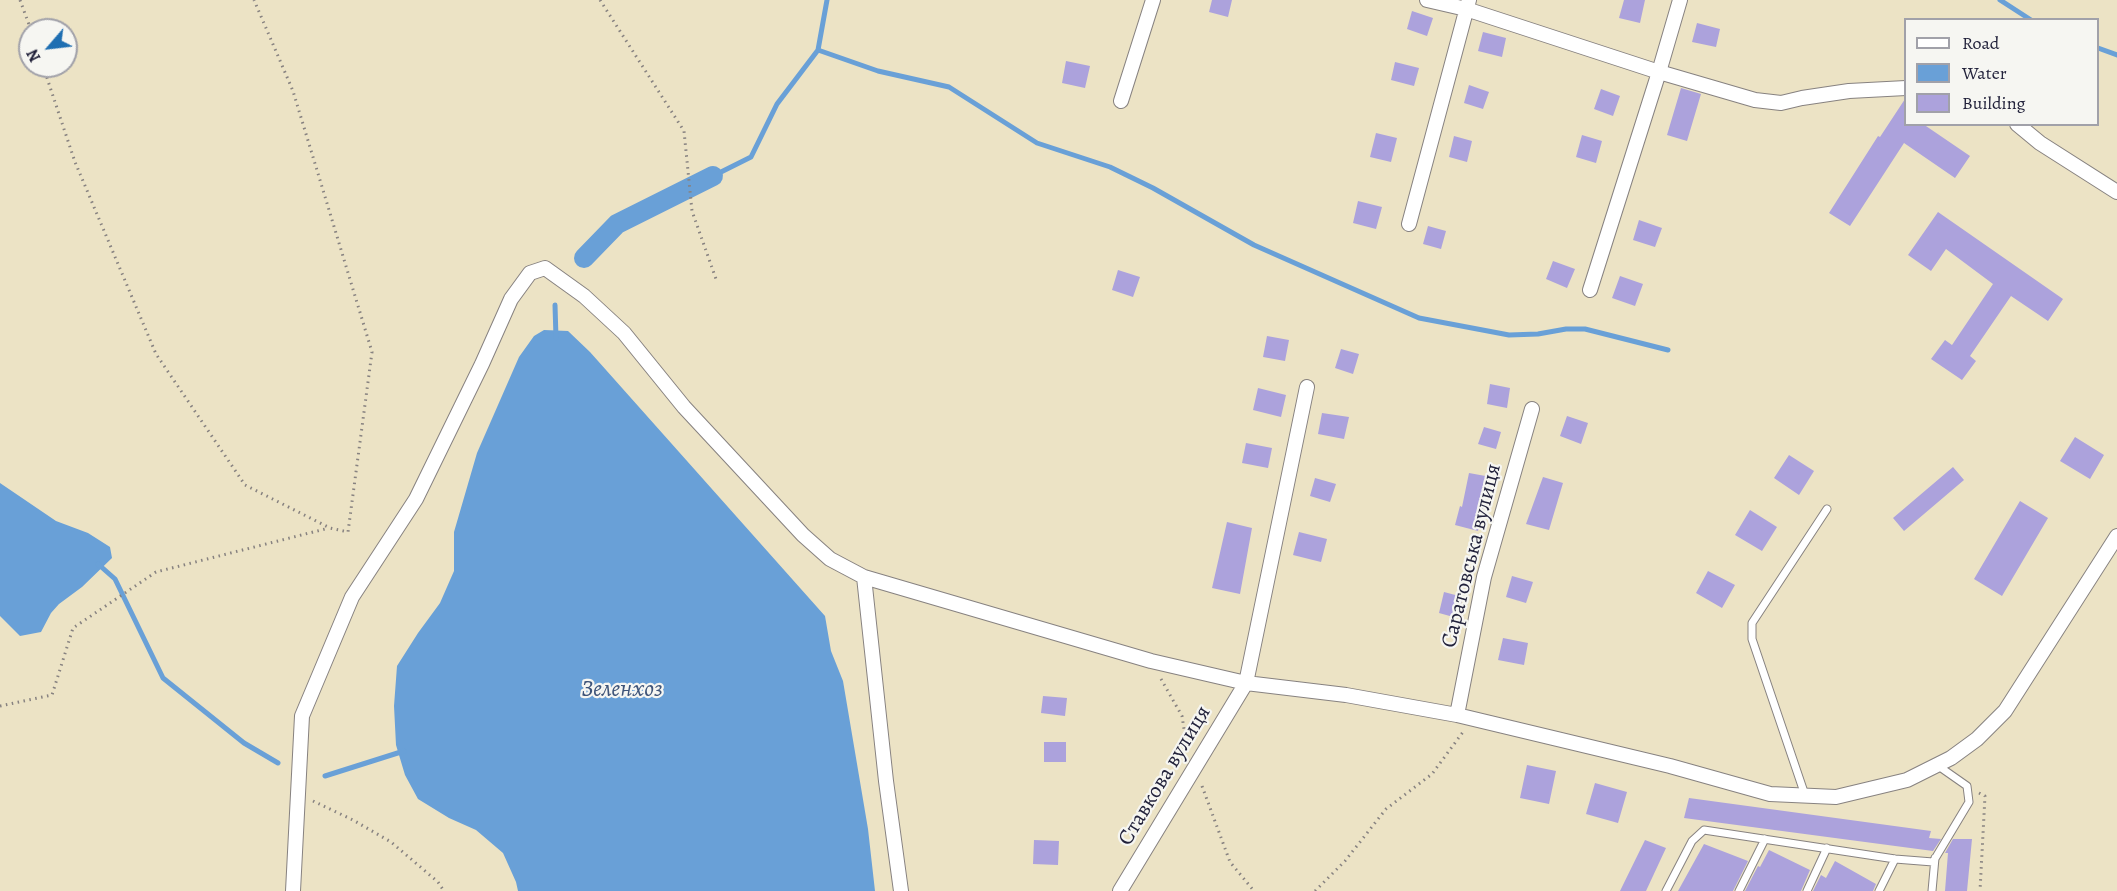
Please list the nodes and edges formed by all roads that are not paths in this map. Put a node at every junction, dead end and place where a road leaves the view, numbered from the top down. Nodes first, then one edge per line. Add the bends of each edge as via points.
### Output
1 (1153, 0) edge
2 (1427, 0) edge
3 (1680, 0) edge
4 (1467, 5) edge
5 (1659, 72) junction
6 (1904, 88) edge
7 (1121, 100) dead end
8 (2019, 126) edge
9 (2117, 192) edge
10 (1409, 224) dead end
11 (1590, 290) dead end
12 (1307, 387) dead end
13 (1532, 409) dead end
14 (1827, 509) dead end
15 (2117, 536) edge
16 (864, 577) junction
17 (1246, 683) junction
18 (1457, 715) junction
19 (1936, 765) junction
20 (1805, 795) junction
21 (1765, 839) junction
22 (1827, 848) junction
23 (1935, 858) junction
24 (1895, 859) junction
25 (293, 891) edge
26 (901, 891) edge
27 (1120, 891) edge
28 (1666, 891) edge
29 (1739, 891) edge
30 (1807, 891) edge
31 (1879, 891) edge
32 (1932, 891) edge

1 - 7 street
2 - 4 street
3 - 5 street
4 - 5 street
4 - 10 street
5 - 6 street via 1755,100 1781,103 1849,91
5 - 11 street
8 - 9 street
12 - 17 street
13 - 18 street, Саратовська вулиця via 1484,577
14 - 20 lane via 1752,623 1752,639
15 - 19 street via 2005,711 1977,739
16 - 17 street via 1151,662
16 - 25 street via 830,559 803,535 684,407 624,333 584,296 545,268 530,273 511,299 416,499 352,597 302,716
16 - 26 street
17 - 18 street via 1346,695
17 - 27 street, Ставкова вулиця
18 - 20 street via 1770,794
19 - 20 street via 1907,780 1836,797
19 - 23 lane via 1967,786 1969,802
21 - 22 lane
21 - 28 lane via 1704,830 1692,841
21 - 29 lane
22 - 24 lane
22 - 30 lane
23 - 24 lane via 1933,862
23 - 32 lane
24 - 31 lane

